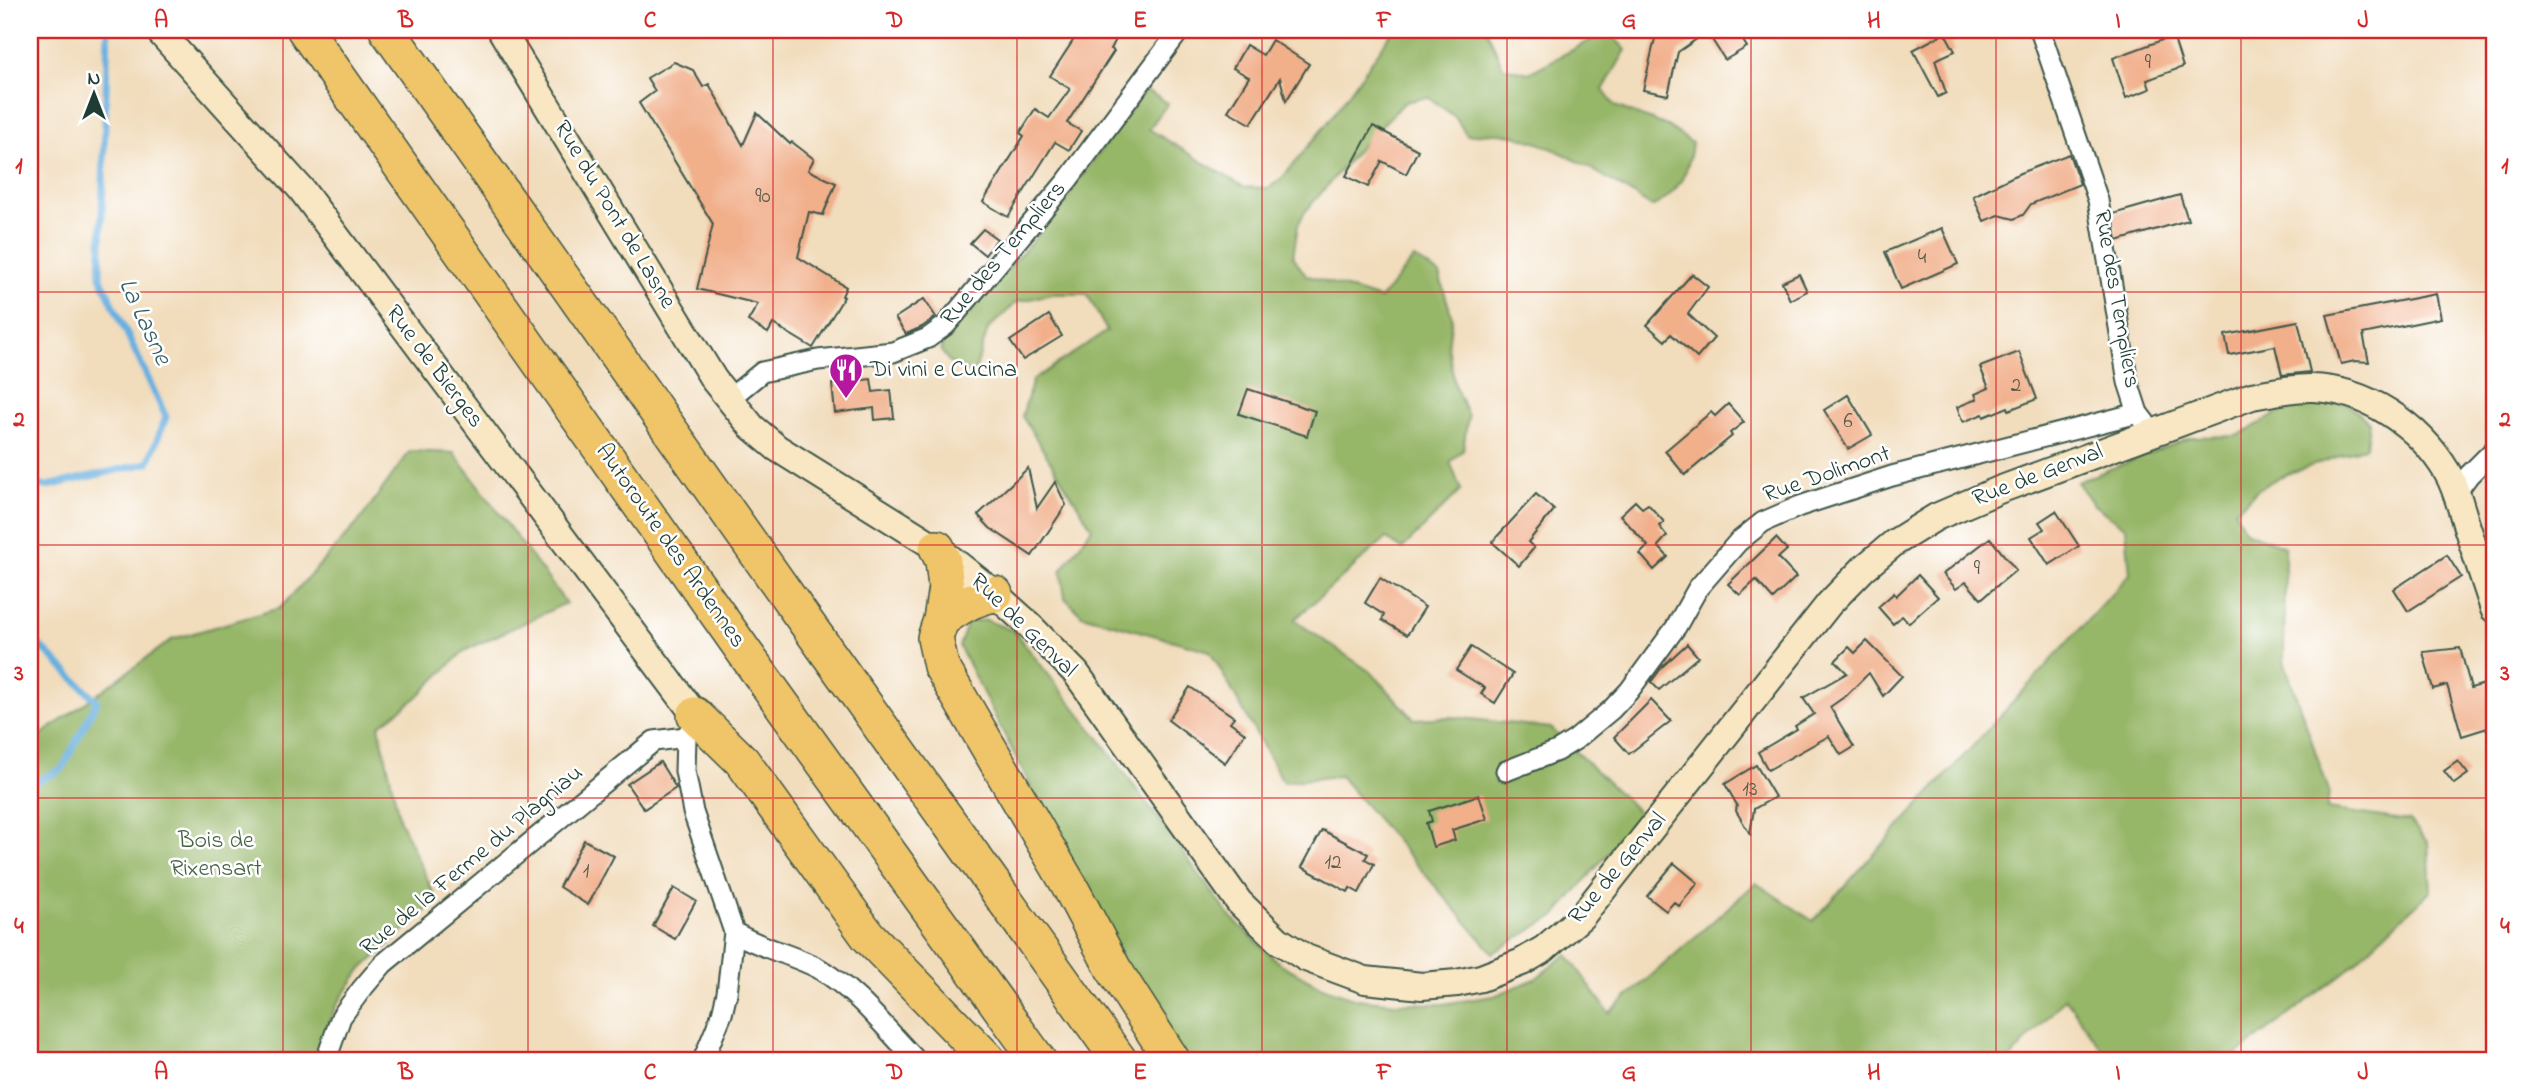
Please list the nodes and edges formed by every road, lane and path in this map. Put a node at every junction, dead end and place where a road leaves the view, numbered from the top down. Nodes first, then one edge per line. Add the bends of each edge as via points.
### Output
1 (158, 30) edge
2 (305, 30) edge
3 (387, 30) edge
4 (501, 30) edge
5 (1180, 30) edge
6 (2040, 30) edge
7 (730, 398) junction
8 (2145, 423) junction
9 (2494, 450) edge
10 (2456, 493) junction
11 (937, 548) junction
12 (995, 594) junction
13 (2494, 609) edge
14 (941, 620) junction
15 (690, 726) junction
16 (1506, 771) dead end
17 (734, 932) junction
18 (326, 1060) edge
19 (703, 1060) edge
20 (916, 1060) edge
21 (988, 1060) edge
22 (1038, 1060) edge
23 (1119, 1060) edge
24 (1172, 1060) edge

1 - 15 street, Rue de Bierges via 301,189
2 - 22 highway, Autoroute des Ardennes
3 - 23 highway
4 - 7 street, Rue du Pont de Lasne via 714,380
5 - 7 street, Rue des Templiers via 1067,181 946,325 893,352 762,372
6 - 8 street, Rue des Templiers via 2098,200 2123,356
7 - 11 street, Rue de Genval via 752,427 777,448
8 - 10 street via 2290,389 2331,390 2369,402 2409,426 2439,461
8 - 12 street, Rue de Genval via 1936,517 1894,543 1829,604 1583,916 1522,962 1457,983 1422,986 1365,980 1306,958 1278,940 1238,902 1076,673
8 - 16 street, Rue Dolimont via 1892,476 1763,522 1738,542 1698,588 1676,627 1611,710 1557,751
9 - 10 street
10 - 13 street
11 - 12 street, Rue de Genval
11 - 14 highway via 946,587
12 - 14 highway via 976,598
14 - 24 highway via 935,638 941,666 1113,968
15 - 17 street via 685,771 693,812
15 - 18 street, Rue de la Ferme du Plagniau via 654,741 383,964 341,1017
15 - 21 highway via 742,761 868,936
17 - 19 street via 722,1014
17 - 20 street via 820,970 849,991

